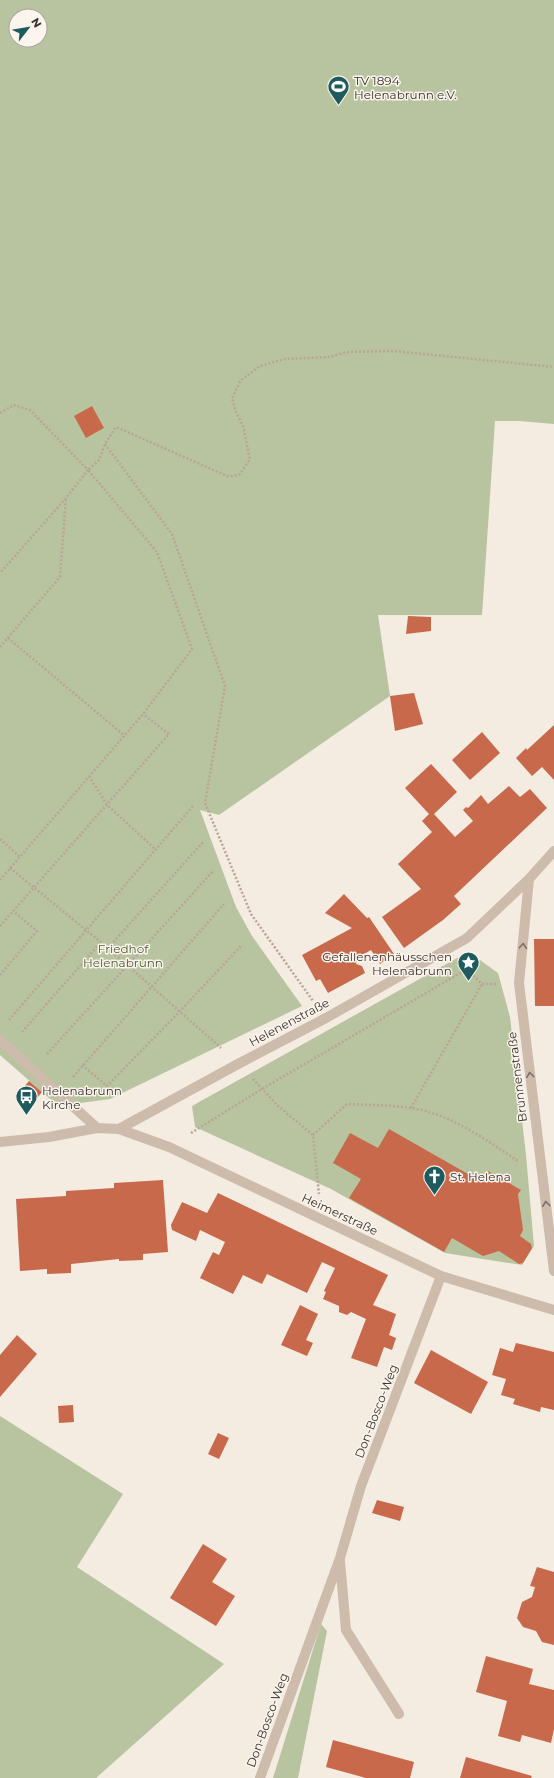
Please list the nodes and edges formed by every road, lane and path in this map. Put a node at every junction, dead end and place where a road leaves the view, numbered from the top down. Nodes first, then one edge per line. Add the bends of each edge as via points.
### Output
1 (554, 367) edge
2 (0, 412) edge
3 (105, 444) junction
4 (88, 470) junction
5 (66, 498) junction
6 (0, 573) edge
7 (8, 638) junction
8 (0, 647) edge
9 (144, 714) junction
10 (125, 736) junction
11 (89, 776) junction
12 (107, 805) junction
13 (193, 806) dead end
14 (0, 839) edge
15 (204, 841) dead end
16 (155, 849) junction
17 (554, 851) edge
18 (20, 857) junction
19 (10, 868) junction
20 (214, 870) dead end
21 (0, 874) edge
22 (3, 876) junction
23 (529, 879) junction
24 (0, 880) edge
25 (34, 888) junction
26 (224, 904) dead end
27 (13, 911) junction
28 (0, 926) edge
29 (86, 930) junction
30 (466, 938) junction
31 (101, 942) junction
32 (241, 946) dead end
33 (108, 948) junction
34 (128, 965) junction
35 (467, 968) junction
36 (0, 975) edge
37 (519, 983) junction
38 (482, 984) junction
39 (152, 987) junction
40 (180, 1012) junction
41 (326, 1018) junction
42 (9, 1021) dead end
43 (18, 1037) dead end
44 (0, 1040) edge
45 (46, 1054) dead end
46 (238, 1064) junction
47 (82, 1065) junction
48 (72, 1077) dead end
49 (258, 1084) dead end
50 (262, 1089) junction
51 (412, 1108) junction
52 (97, 1128) junction
53 (119, 1129) junction
54 (313, 1135) junction
55 (0, 1142) edge
56 (169, 1147) junction
57 (542, 1176) junction
58 (322, 1220) junction
59 (554, 1271) edge
60 (441, 1276) junction
61 (554, 1310) edge
62 (340, 1558) junction
63 (399, 1714) dead end
64 (260, 1778) edge

1 - 3 path via 393,351 347,352 329,358 294,358 260,366 241,380 232,398 243,426 250,459 240,474 233,476 227,476 116,427
2 - 4 path via 14,405 30,410
3 - 4 path via 99,460
3 - 41 path via 172,534 225,686 205,803 251,914
4 - 5 path
4 - 9 path via 157,552 192,649
5 - 6 path
5 - 7 path via 60,577
7 - 8 path
7 - 10 path
9 - 10 path
9 - 12 path via 169,734
10 - 11 path
11 - 12 path
11 - 18 path
12 - 16 path
12 - 25 path
13 - 16 path
14 - 18 path
15 - 33 path
16 - 29 path
17 - 23 street, Helenenstraße
18 - 19 path
19 - 22 path
19 - 25 path
20 - 34 path
21 - 22 path
22 - 24 path
23 - 30 street, Helenenstraße
37 -> 23 street, Brunnenstraße
25 - 27 path
25 - 29 path
26 - 39 path
27 - 28 path
27 - 36 path via 37,931
29 - 31 path
29 - 42 path
30 - 35 path
30 - 41 street, Helenenstraße
31 - 33 path
31 - 43 path
32 - 40 path
33 - 34 path
34 - 39 path
34 - 45 path
35 - 38 path
35 - 50 path
37 - 38 path
57 -> 37 street, Brunnenstraße
38 - 51 path
39 - 40 path
39 - 47 path
40 - 46 path
40 - 47 path via 108,1086
41 - 46 street, Helenenstraße
44 - 52 street
46 - 53 street, Helenenstraße
47 - 48 path
49 - 50 path
50 - 54 path
50 - 56 path
51 - 54 path via 347,1104
51 - 57 path via 440,1115 485,1139
52 - 53 street
52 - 55 street via 49,1137
53 - 56 street, Heimerstraße
54 - 58 path
56 - 58 street, Heimerstraße
59 -> 57 street, Brunnenstraße
58 - 60 street, Heimerstraße
60 - 61 street, Heimerstraße
60 - 62 street, Don-Bosco-Weg via 361,1486
62 - 63 street, Don-Bosco-Weg via 346,1630
62 - 64 street, Don-Bosco-Weg

